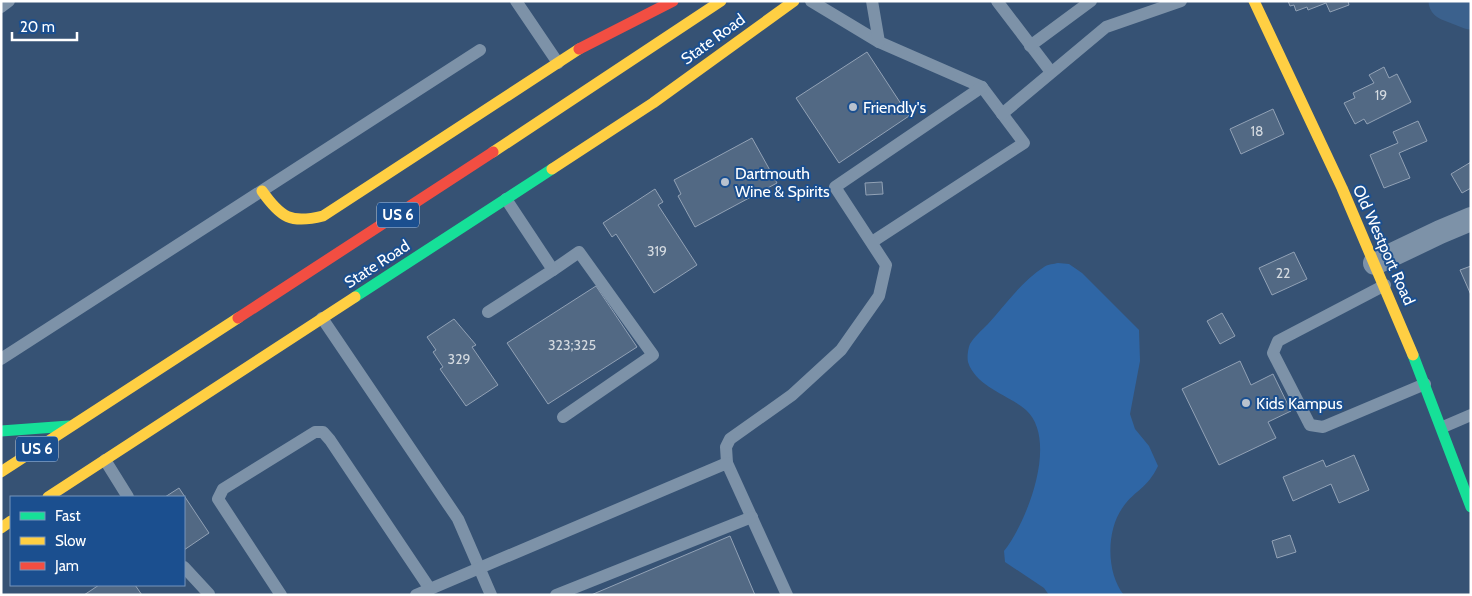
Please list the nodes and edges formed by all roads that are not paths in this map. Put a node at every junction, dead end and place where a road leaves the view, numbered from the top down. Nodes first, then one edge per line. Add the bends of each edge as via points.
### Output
1 (9, 1) edge
2 (516, 1) edge
3 (673, 1) edge
4 (721, 1) edge
5 (794, 1) edge
6 (811, 1) edge
7 (872, 1) edge
8 (997, 1) edge
9 (1092, 1) edge
10 (1181, 1) edge
11 (1254, 1) edge
12 (1, 7) edge
13 (879, 42) junction
14 (1030, 46) junction
15 (480, 50) dead end
16 (558, 63) junction
17 (1051, 72) junction
18 (982, 87) junction
19 (1002, 114) junction
20 (262, 191) junction
21 (506, 199) junction
22 (1471, 219) edge
23 (872, 242) junction
24 (1375, 263) junction
25 (553, 270) junction
26 (1385, 285) junction
27 (488, 312) dead end
28 (322, 318) junction
29 (1, 359) edge
30 (1425, 384) junction
31 (1471, 415) edge
32 (563, 417) dead end
33 (73, 426) junction
34 (1443, 428) junction
35 (1, 431) edge
36 (105, 460) junction
37 (727, 463) junction
38 (1, 472) edge
39 (50, 496) edge
40 (127, 496) edge
41 (1471, 507) edge
42 (752, 518) junction
43 (185, 568) edge
44 (479, 568) junction
45 (430, 589) junction
46 (209, 594) edge
47 (281, 595) edge
48 (416, 595) edge
49 (491, 595) edge
50 (556, 595) edge
51 (787, 595) edge

1 - 12 lane
2 - 16 lane
3 - 16 main road via 596,39
4 - 33 main road, State Road / US 6
5 - 21 main road, State Road / US 6 via 653,103
6 - 13 lane
7 - 13 lane
8 - 14 lane
9 - 14 lane
10 - 17 lane via 1106,27
11 - 24 main road, Old Westport Road
13 - 18 lane
14 - 17 lane
15 - 20 lane
16 - 20 main road via 323,216 303,220 284,217
17 - 19 lane
18 - 19 lane
18 - 23 lane via 835,187
19 - 23 lane via 1024,143
20 - 29 lane
21 - 25 lane
21 - 28 main road, State Road / US 6
22 - 24 street
23 - 37 lane via 886,265 879,296 841,350 792,395 730,439 726,448
24 - 26 main road, Old Westport Road
25 - 27 lane
25 - 32 lane via 579,252 654,355
26 - 30 main road, Old Westport Road
26 - 30 lane via 1278,340 1273,353 1310,426 1323,428
28 - 36 main road, State Road / US 6
28 - 44 lane via 458,519
30 - 34 main road, Old Westport Road
31 - 34 lane
33 - 35 main road
33 - 38 main road, State Road / US 6
34 - 41 main road, Old Westport Road
36 - 39 main road, State Road / US 6
36 - 40 lane
37 - 42 lane
37 - 44 lane
42 - 50 lane
42 - 51 lane
43 - 46 lane
44 - 45 lane
44 - 49 lane
45 - 47 lane via 330,440 323,432 315,432 223,490 218,499
45 - 48 lane

